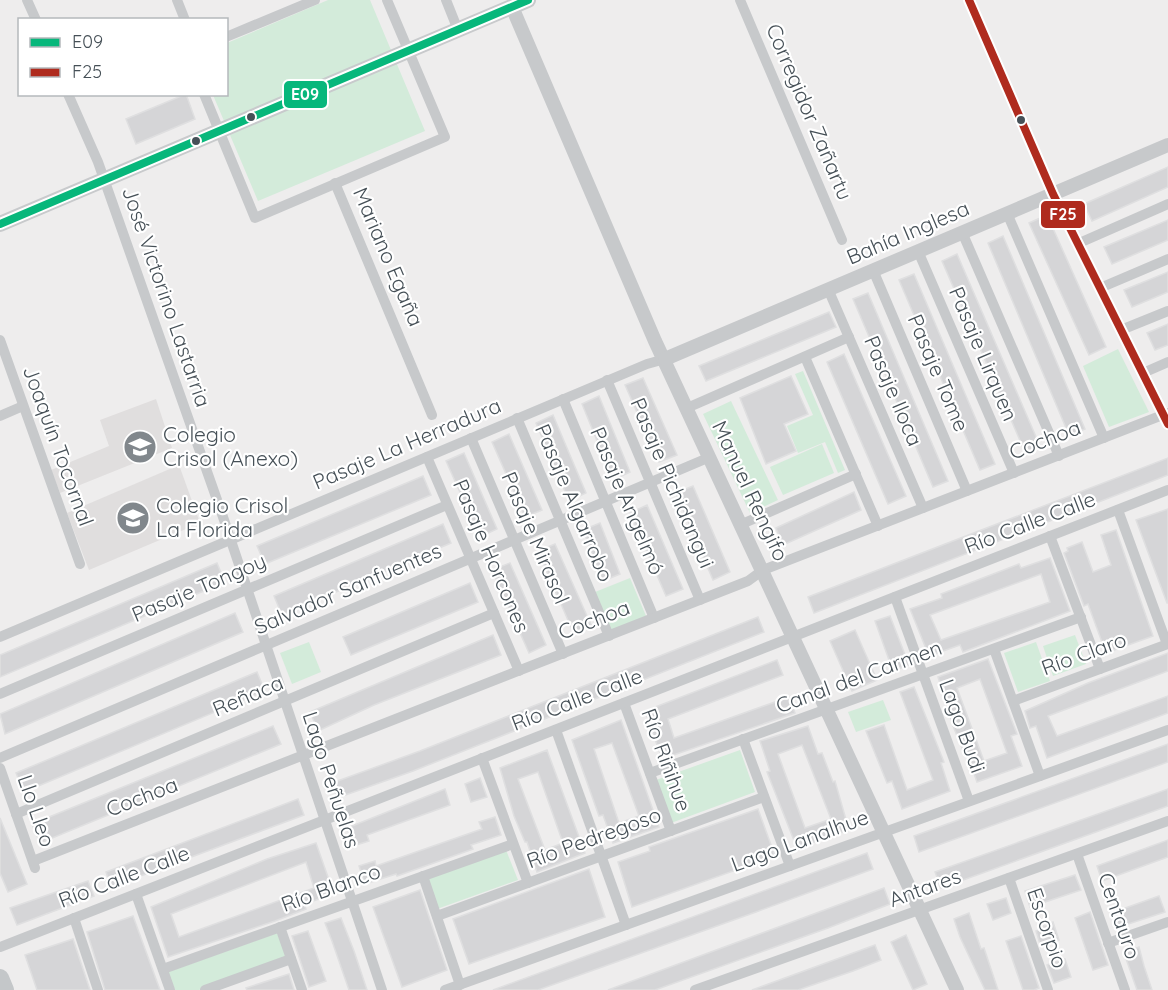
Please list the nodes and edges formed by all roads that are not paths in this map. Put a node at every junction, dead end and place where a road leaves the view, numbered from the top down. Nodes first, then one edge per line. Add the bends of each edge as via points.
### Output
1 (27, 0) edge
2 (177, 0) edge
3 (315, 0) edge
4 (387, 0) edge
5 (446, 0) edge
6 (528, 0) edge
7 (740, 0) edge
8 (969, 0) edge
9 (512, 7) junction
10 (35, 18) edge
11 (184, 18) edge
12 (458, 30) junction
13 (228, 36) edge
14 (408, 51) junction
15 (70, 96) edge
16 (205, 96) edge
17 (220, 131) junction
18 (1168, 145) edge
19 (104, 180) junction
20 (335, 183) junction
21 (1053, 194) junction
22 (1168, 204) edge
23 (1007, 213) junction
24 (0, 224) edge
25 (962, 232) junction
26 (842, 240) dead end
27 (1077, 244) junction
28 (918, 251) junction
29 (1168, 259) edge
30 (873, 270) junction
31 (1100, 288) junction
32 (828, 289) junction
33 (1168, 310) edge
34 (1121, 330) junction
35 (849, 337) junction
36 (0, 340) edge
37 (805, 357) junction
38 (664, 360) junction
39 (1168, 362) edge
40 (1143, 373) junction
41 (607, 380) junction
42 (563, 399) junction
43 (23, 406) junction
44 (687, 408) junction
45 (432, 415) dead end
46 (0, 416) edge
47 (1167, 417) edge
48 (517, 418) junction
49 (471, 438) junction
50 (1104, 438) junction
51 (1059, 456) junction
52 (427, 457) junction
53 (711, 457) junction
54 (1014, 473) junction
55 (856, 474) junction
56 (650, 482) junction
57 (1168, 490) edge
58 (968, 491) junction
59 (606, 501) junction
60 (447, 505) junction
61 (923, 508) junction
62 (1118, 510) junction
63 (222, 514) joint
64 (560, 520) junction
65 (742, 524) junction
66 (878, 526) junction
67 (1050, 536) junction
68 (231, 540) junction
69 (514, 540) junction
70 (470, 559) junction
71 (80, 564) dead end
72 (764, 570) junction
73 (247, 589) junction
74 (895, 597) junction
75 (700, 600) junction
76 (494, 613) junction
77 (1081, 617) junction
78 (654, 618) junction
79 (609, 636) junction
80 (0, 637) edge
81 (794, 637) junction
82 (1168, 644) edge
83 (266, 645) junction
84 (994, 649) junction
85 (563, 654) junction
86 (1100, 669) junction
87 (519, 671) junction
88 (923, 675) junction
89 (0, 694) edge
90 (284, 701) junction
91 (1013, 701) junction
92 (624, 703) junction
93 (827, 709) junction
94 (556, 730) junction
95 (1168, 730) edge
96 (743, 740) junction
97 (302, 756) junction
98 (0, 758) edge
99 (482, 758) junction
100 (0, 768) edge
101 (650, 773) junction
102 (1040, 776) junction
103 (764, 797) junction
104 (969, 801) junction
105 (16, 814) junction
106 (324, 820) junction
107 (1168, 821) edge
108 (671, 831) junction
109 (883, 832) junction
110 (513, 844) junction
111 (1077, 854) junction
112 (601, 856) junction
113 (34, 864) joint
114 (790, 866) junction
115 (423, 876) junction
116 (1009, 878) junction
117 (528, 883) junction
118 (136, 894) junction
119 (352, 902) junction
120 (920, 911) junction
121 (437, 916) junction
122 (74, 918) junction
123 (1168, 922) edge
124 (626, 925) junction
125 (280, 927) junction
126 (1108, 943) junction
127 (0, 947) edge
128 (291, 959) junction
129 (163, 969) junction
130 (0, 978) edge
131 (460, 985) junction
132 (722, 985) edge
133 (4, 990) edge
134 (98, 990) edge
135 (170, 990) edge
136 (205, 990) edge
137 (302, 990) edge
138 (382, 990) edge
139 (445, 990) edge
140 (695, 990) edge
141 (956, 990) edge
142 (1048, 990) edge
143 (1125, 990) edge

1 - 10 street
2 - 11 street
3 - 13 street
4 - 14 street
5 - 12 street
6 - 9 main road
7 - 26 street, Corregidor Zañartu
8 - 21 street
9 - 12 main road
9 - 38 street, Manuel Rengifo
12 - 14 main road
14 - 17 main road
14 - 20 street via 445,138
15 - 19 street, José Victorino Lastarria
16 - 17 street
17 - 19 main road
17 - 20 street, Mariano Egaña via 255,218
18 - 21 street, Bahía Inglesa
19 - 24 main road
19 - 63 street, José Victorino Lastarria
20 - 45 street, Mariano Egaña
21 - 23 street, Bahía Inglesa
21 - 27 street
22 - 27 street
23 - 25 street, Bahía Inglesa
23 - 50 street
25 - 28 street, Bahía Inglesa
25 - 51 street
27 - 31 street
28 - 30 street, Bahía Inglesa
28 - 54 street, Pasaje Lirquen
29 - 31 street
30 - 32 street, Bahía Inglesa
30 - 58 street, Pasaje Tome
31 - 34 street
32 - 35 street, Pasaje Iloca
32 - 38 street, Bahía Inglesa
33 - 34 street
34 - 40 street
35 - 37 street
35 - 61 street, Pasaje Iloca
36 - 43 street, Joaquín Tocornal
37 - 44 street
37 - 55 street
38 - 41 street, Pasaje La Herradura
38 - 44 street, Manuel Rengifo
39 - 40 street
40 - 47 street
41 - 42 street, Pasaje La Herradura
41 - 56 street, Pasaje Pichidangui
42 - 48 street, Pasaje La Herradura
42 - 59 street, Pasaje Angelmó
43 - 46 street
43 - 71 street, Joaquín Tocornal
44 - 53 street, Manuel Rengifo
47 - 50 street, Cochoa
48 - 49 street, Pasaje La Herradura
48 - 64 street, Pasaje Algarrobo
49 - 52 street, Pasaje La Herradura
49 - 69 street, Pasaje Mirasol
50 - 51 street, Cochoa
51 - 54 street, Cochoa
52 - 60 street, Pasaje Horcones
52 - 68 street, Pasaje La Herradura
53 - 56 street, Salvador Sanfuentes
53 - 65 street, Manuel Rengifo
54 - 58 street, Cochoa
55 - 65 street
55 - 66 street
56 - 59 street, Salvador Sanfuentes
56 - 75 street, Pasaje Pichidangui
57 - 62 street, Río Calle Calle
58 - 61 street, Cochoa
59 - 64 street, Salvador Sanfuentes
59 - 78 street, Pasaje Angelmó
60 - 70 street, Pasaje Horcones
60 - 73 street, Pasaje Tongoy
61 - 66 street, Cochoa
62 - 67 street, Río Calle Calle
62 - 82 street
63 - 68 street, Lago Peñuelas
64 - 69 street, Salvador Sanfuentes
64 - 79 street, Pasaje Algarrobo
65 - 72 street, Manuel Rengifo
66 - 72 street, Cochoa
67 - 74 street, Río Calle Calle
67 - 77 street
68 - 73 street, Lago Peñuelas
68 - 80 street, Pasaje La Herradura
69 - 70 street, Salvador Sanfuentes
69 - 85 street, Pasaje Mirasol
70 - 76 street, Pasaje Horcones
70 - 83 street, Salvador Sanfuentes
72 - 75 street, Cochoa via 748,581
72 - 81 street, Manuel Rengifo
73 - 83 street, Lago Peñuelas
73 - 89 street, Pasaje Tongoy
74 - 81 street, Río Calle Calle
74 - 88 street, Lago Budi
75 - 78 street, Cochoa
76 - 87 street, Pasaje Horcones
76 - 90 street, Reñaca
77 - 84 street, Canal del Carmen
77 - 86 street
78 - 79 street, Cochoa
79 - 85 street, Cochoa
81 - 92 street, Río Calle Calle
81 - 93 street, Manuel Rengifo
82 - 86 street, Río Claro
83 - 90 street, Lago Peñuelas
83 - 98 street, Salvador Sanfuentes
84 - 88 street, Canal del Carmen
84 - 91 street
85 - 87 street, Cochoa
86 - 91 street, Río Claro
87 - 97 street, Cochoa
88 - 93 street, Canal del Carmen
88 - 104 street, Lago Budi
90 - 97 street, Lago Peñuelas
90 - 105 street, Reñaca
91 - 102 street
92 - 94 street, Río Calle Calle
92 - 101 street, Río Riñihue
93 - 96 street, Canal del Carmen
93 - 109 street, Manuel Rengifo
94 - 99 street, Río Calle Calle
94 - 112 street
95 - 102 street, Lago Lanalhue
96 - 101 street, Canal del Carmen
96 - 103 street
97 - 106 street, Lago Peñuelas
97 - 113 street, Cochoa
99 - 106 street, Río Calle Calle
99 - 110 street
100 - 105 street, Llo Lleo
101 - 108 street, Río Riñihue
102 - 104 street, Lago Lanalhue
103 - 108 street, Río Pedregoso
103 - 114 street
104 - 109 street, Lago Lanalhue
105 - 113 street, Llo Lleo
106 - 118 street, Río Calle Calle
106 - 119 street, Lago Peñuelas
107 - 111 street, Antares
108 - 112 street, Río Pedregoso
109 - 114 street, Lago Lanalhue
109 - 120 street, Manuel Rengifo
110 - 115 street, Río Blanco
110 - 117 street
111 - 116 street, Antares
111 - 126 street, Centauro
112 - 117 street, Río Pedregoso
112 - 124 street
114 - 124 street, Lago Lanalhue
115 - 119 street, Río Blanco
115 - 121 street
116 - 120 street, Antares
116 - 142 street, Escorpio
117 - 121 street, Río Pedregoso
118 - 122 street, Río Calle Calle
118 - 129 street
119 - 125 street, Río Blanco
119 - 138 street, Lago Peñuelas
120 - 132 street, Antares
120 - 141 street, Manuel Rengifo
121 - 131 street
122 - 127 street, Río Calle Calle
122 - 134 street
123 - 126 street
124 - 131 street, Lago Lanalhue
125 - 128 street
125 - 129 street, Río Blanco
126 - 143 street, Centauro
128 - 136 street
128 - 137 street
129 - 135 street
130 - 133 main road
131 - 139 street, Lago Lanalhue
132 - 140 street, Antares

